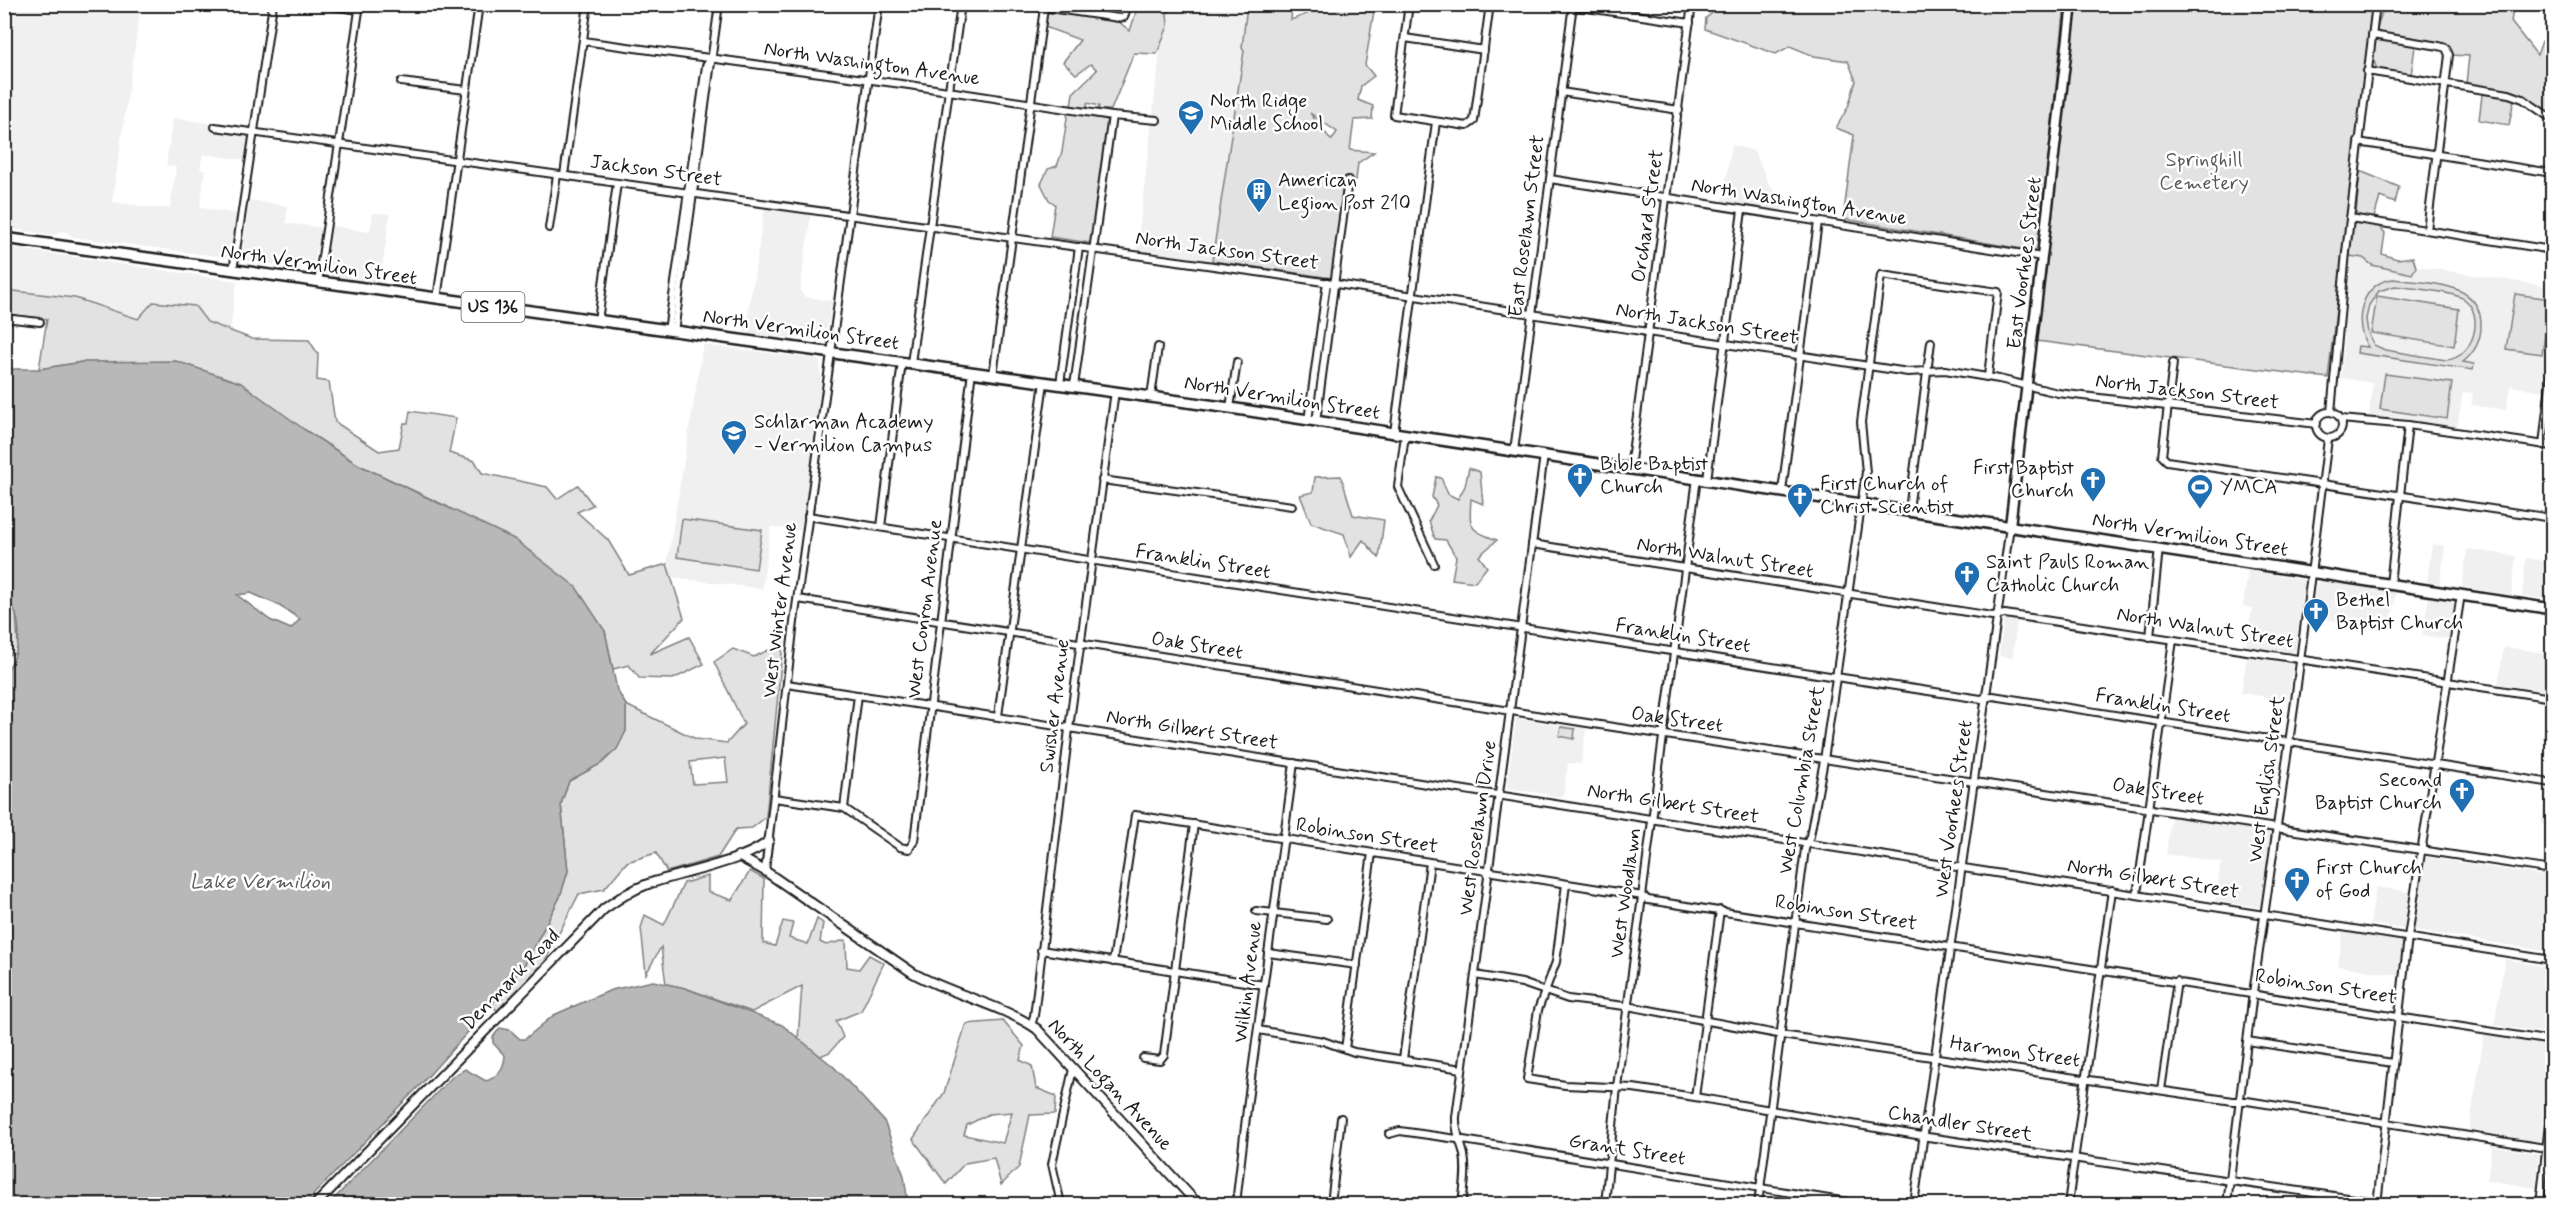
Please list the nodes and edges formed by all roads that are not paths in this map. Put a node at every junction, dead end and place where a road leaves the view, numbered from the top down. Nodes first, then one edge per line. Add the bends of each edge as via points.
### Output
1 (273, 4) edge
2 (319, 4) edge
3 (479, 4) edge
4 (588, 4) edge
5 (719, 4) edge
6 (879, 4) edge
7 (961, 4) edge
8 (1021, 4) edge
9 (1128, 4) edge
10 (1409, 4) edge
11 (1490, 4) edge
12 (1692, 4) edge
13 (2072, 4) edge
14 (2376, 4) edge
15 (1573, 5) edge
16 (359, 7) edge
17 (1044, 8) junction
18 (1690, 23) junction
19 (2372, 35) junction
20 (1405, 38) junction
21 (583, 41) junction
22 (1484, 50) junction
23 (712, 59) junction
24 (2367, 70) junction
25 (868, 80) junction
26 (400, 82) dead end
27 (2446, 82) junction
28 (466, 90) junction
29 (950, 91) junction
30 (1561, 92) junction
31 (1030, 102) junction
32 (1679, 110) junction
33 (1112, 116) junction
34 (2553, 118) edge
35 (1157, 120) dead end
36 (1436, 122) junction
37 (215, 127) dead end
38 (255, 133) junction
39 (2358, 142) junction
40 (337, 145) junction
41 (2438, 154) junction
42 (456, 160) junction
43 (2553, 172) edge
44 (560, 175) junction
45 (1550, 179) junction
46 (1348, 180) dead end
47 (617, 183) junction
48 (691, 192) junction
49 (1667, 198) junction
50 (1742, 210) junction
51 (850, 215) junction
52 (2350, 218) junction
53 (1818, 222) junction
54 (930, 226) junction
55 (549, 228) dead end
56 (2427, 230) junction
57 (4, 238) edge
58 (1012, 238) junction
59 (1079, 247) junction
60 (1093, 249) junction
61 (2553, 250) edge
62 (2043, 257) junction
63 (233, 271) junction
64 (1327, 282) junction
65 (318, 283) junction
66 (1334, 284) junction
67 (1412, 296) junction
68 (436, 299) junction
69 (1533, 314) junction
70 (4, 318) edge
71 (40, 322) dead end
72 (598, 322) junction
73 (671, 332) junction
74 (1649, 332) junction
75 (1931, 342) dead end
76 (1725, 344) junction
77 (1158, 347) dead end
78 (831, 353) junction
79 (1800, 355) junction
80 (1237, 362) dead end
81 (906, 363) junction
82 (2173, 363) dead end
83 (2553, 366) edge
84 (1869, 367) junction
85 (1927, 371) junction
86 (972, 372) junction
87 (993, 375) junction
88 (1988, 376) junction
89 (1044, 382) junction
90 (1060, 384) junction
91 (1074, 386) junction
92 (2027, 386) junction
93 (1115, 391) junction
94 (1151, 397) junction
95 (2167, 407) junction
96 (1230, 408) junction
97 (2331, 412) junction
98 (2341, 419) junction
99 (1312, 421) junction
100 (2317, 424) junction
101 (2408, 424) junction
102 (1394, 433) junction
103 (1405, 435) junction
104 (2328, 439) junction
105 (2543, 445) junction
106 (2553, 446) edge
107 (1514, 451) junction
108 (1545, 455) junction
109 (1630, 468) junction
110 (1702, 479) junction
111 (1102, 480) junction
112 (2322, 485) junction
113 (1782, 491) junction
114 (2400, 495) junction
115 (1861, 504) junction
116 (1292, 506) dead end
117 (1909, 510) junction
118 (808, 516) junction
119 (2553, 518) edge
120 (2010, 526) junction
121 (881, 527) junction
122 (951, 538) junction
123 (1532, 544) junction
124 (1021, 548) junction
125 (2159, 548) junction
126 (1091, 560) junction
127 (1434, 564) dead end
128 (1686, 568) junction
129 (2312, 572) junction
130 (2390, 584) junction
131 (1847, 594) junction
132 (2461, 594) junction
133 (798, 599) junction
134 (2553, 609) edge
135 (1998, 615) junction
136 (940, 622) junction
137 (1521, 628) junction
138 (1010, 632) junction
139 (2150, 637) junction
140 (2173, 640) junction
141 (1080, 645) junction
142 (1675, 651) junction
143 (2300, 660) junction
144 (1836, 677) junction
145 (2447, 682) junction
146 (787, 684) junction
147 (858, 695) junction
148 (1986, 698) junction
149 (2553, 698) edge
150 (929, 706) junction
151 (1510, 711) junction
152 (998, 716) junction
153 (2161, 722) junction
154 (1069, 727) junction
155 (1664, 735) junction
156 (2289, 742) junction
157 (1824, 760) junction
158 (1294, 763) junction
159 (2434, 765) junction
160 (1974, 782) junction
161 (2553, 783) edge
162 (1500, 794) junction
163 (774, 798) junction
164 (2149, 807) junction
165 (844, 808) junction
166 (1653, 818) junction
167 (1194, 824) junction
168 (2277, 827) junction
169 (1283, 839) junction
170 (769, 840) junction
171 (1808, 842) junction
172 (2421, 850) junction
173 (1372, 854) junction
174 (738, 856) junction
175 (1430, 863) junction
176 (1962, 866) junction
177 (2553, 870) edge
178 (765, 871) junction
179 (1489, 872) junction
180 (1566, 884) junction
181 (2112, 890) junction
182 (2137, 894) junction
183 (1643, 896) junction
184 (1720, 910) junction
185 (1256, 911) dead end
186 (1273, 913) junction
187 (2265, 913) junction
188 (1327, 919) dead end
189 (1795, 921) junction
190 (2408, 937) junction
191 (1951, 947) junction
192 (1041, 950) junction
193 (1268, 952) junction
194 (2553, 960) edge
195 (1113, 962) junction
196 (1357, 965) junction
197 (2101, 969) junction
198 (1175, 971) junction
199 (1475, 975) junction
200 (2177, 981) junction
201 (1264, 985) junction
202 (1545, 991) junction
203 (2253, 993) junction
204 (1628, 1007) junction
205 (2398, 1015) junction
206 (1706, 1020) junction
207 (1031, 1025) junction
208 (1258, 1030) junction
209 (1781, 1034) junction
210 (2247, 1041) junction
211 (2553, 1041) edge
212 (1344, 1049) junction
213 (1935, 1057) junction
214 (1143, 1058) dead end
215 (1403, 1059) junction
216 (2393, 1063) junction
217 (1073, 1069) junction
218 (1462, 1069) junction
219 (2085, 1079) junction
220 (1617, 1087) junction
221 (2161, 1090) junction
222 (1695, 1097) junction
223 (2553, 1097) edge
224 (2240, 1101) junction
225 (1770, 1110) junction
226 (1341, 1118) dead end
227 (2386, 1124) junction
228 (1389, 1134) dead end
229 (1924, 1136) junction
230 (1457, 1139) junction
231 (2550, 1149) edge
232 (2074, 1157) junction
233 (1610, 1164) junction
234 (2230, 1180) junction
235 (1760, 1187) junction
236 (318, 1203) edge
237 (1061, 1204) edge
238 (1201, 1204) edge
239 (1236, 1204) edge
240 (1331, 1204) edge
241 (1462, 1204) edge
242 (1605, 1204) edge
243 (1758, 1204) edge
244 (1860, 1204) edge
245 (1914, 1204) edge
246 (2068, 1204) edge
247 (2227, 1204) edge
248 (2377, 1204) edge
249 (2389, 1204) edge
250 (2540, 1204) edge

1 - 38 street
2 - 16 street
3 - 28 street
4 - 21 street
5 - 23 street
6 - 25 street, West Winter Avenue
7 - 29 street
8 - 17 street
9 - 17 street via 1124,17 1119,18
10 - 20 street
11 - 22 street
12 - 18 street, Orchard Street
13 - 62 main road, East Voorhees Street
14 - 19 street
15 - 18 street
15 - 30 street, East Roselawn Street
16 - 40 street
17 - 31 street
18 - 32 street, Orchard Street
19 - 24 street
19 - 27 street via 2446,48
20 - 22 street
20 - 36 street via 1394,115
21 - 23 street, North Washington Avenue
21 - 44 street
22 - 36 street via 1474,121 1467,126
23 - 25 street, North Washington Avenue
23 - 48 street via 706,66
24 - 27 street
24 - 39 street
25 - 29 street, North Washington Avenue
25 - 51 street, West Winter Avenue
26 - 28 street
27 - 34 street via 2523,99
27 - 41 street
28 - 42 street
29 - 31 street, North Washington Avenue
29 - 54 street
30 - 32 street
30 - 45 street, East Roselawn Street
31 - 33 street, North Washington Avenue
31 - 58 street
32 - 49 street, Orchard Street
33 - 35 street, North Washington Avenue
33 - 60 street
36 - 67 street
37 - 38 street, Jackson Street
38 - 40 street, Jackson Street
38 - 63 street
39 - 41 street
39 - 52 street
40 - 42 street, Jackson Street
40 - 65 street
41 - 43 street
41 - 56 street
42 - 44 street, Jackson Street
42 - 68 street
44 - 47 street, Jackson Street
44 - 55 street
45 - 49 street, North Washington Avenue
45 - 69 street, East Roselawn Street
46 - 66 street
47 - 48 street, Jackson Street
47 - 72 street
48 - 51 street, Jackson Street
48 - 73 street
49 - 50 street, North Washington Avenue
49 - 74 street, Orchard Street
50 - 53 street, North Washington Avenue
50 - 76 street, West Woodlawn
51 - 54 street, Jackson Street
51 - 78 street, West Winter Avenue
52 - 56 street
52 - 97 street
53 - 62 street, North Washington Avenue
53 - 79 street
54 - 58 street, Jackson Street
54 - 81 street
56 - 61 street
57 - 63 main road, North Vermilion Street / US 136
58 - 59 street, Jackson Street
58 - 87 street
59 - 60 street, Jackson Street
59 - 90 street
60 - 64 street, North Jackson Street
60 - 91 street
62 - 92 main road, East Voorhees Street
63 - 65 main road, North Vermilion Street / US 136
64 - 66 street, North Jackson Street
64 - 99 street
65 - 68 main road, North Vermilion Street / US 136
66 - 67 street, North Jackson Street
66 - 99 street
67 - 69 street, North Jackson Street
67 - 102 street
68 - 72 main road, North Vermilion Street / US 136
69 - 74 street, North Jackson Street
69 - 107 street, East Roselawn Street
70 - 71 street
72 - 73 main road, North Vermilion Street / US 136
73 - 78 main road, North Vermilion Street / US 136
74 - 76 street, North Jackson Street
74 - 109 street, Orchard Street
75 - 85 street
76 - 79 street, North Jackson Street
76 - 110 street, West Woodlawn
77 - 94 street
78 - 81 main road, North Vermilion Street / US 136
78 - 118 street, West Winter Avenue
79 - 84 street, North Jackson Street
79 - 113 street
80 - 96 street
81 - 86 main road, North Vermilion Street / US 136
81 - 121 street
82 - 95 street
83 - 105 street
84 - 85 street, North Jackson Street
84 - 88 street, West Columbia Street via 1881,275 1998,292
84 - 115 street, West Columbia Street via 1861,422 1866,472
85 - 88 street, North Jackson Street
85 - 117 street
86 - 87 main road, North Vermilion Street / US 136
86 - 122 street, West Conron Avenue
87 - 89 main road, North Vermilion Street / US 136
88 - 92 street, North Jackson Street
89 - 90 main road, North Vermilion Street / US 136
89 - 124 street
90 - 91 main road, North Vermilion Street / US 136
91 - 93 main road, North Vermilion Street / US 136
92 - 95 street, North Jackson Street
92 - 120 main road, East Voorhees Street
93 - 94 main road, North Vermilion Street / US 136
93 - 111 street, Swisher Avenue
94 - 96 main road, North Vermilion Street / US 136
95 - 100 street, North Jackson Street
95 - 112 street via 2162,456 2167,461
96 - 99 main road, North Vermilion Street / US 136
97 - 98 street
97 - 100 street via 2321,415
98 - 101 street
98 - 104 street via 2339,435
99 - 102 main road, North Vermilion Street / US 136
100 - 104 street via 2320,434
101 - 105 street
101 - 114 street
102 - 103 main road, North Vermilion Street / US 136
103 - 107 main road, North Vermilion Street / US 136
103 - 127 street via 1398,487
104 - 112 street, West English Street
105 - 106 street
107 - 108 main road, North Vermilion Street / US 136
108 - 109 main road, North Vermilion Street / US 136
108 - 123 street, West Roselawn Drive
109 - 110 main road, North Vermilion Street / US 136
110 - 113 main road, North Vermilion Street / US 136
110 - 128 street, West Woodlawn
111 - 116 street
111 - 126 street, Swisher Avenue
112 - 114 street
112 - 129 street, West English Street
113 - 115 main road, North Vermilion Street / US 136
114 - 119 street
114 - 130 street
115 - 117 main road, North Vermilion Street / US 136
115 - 131 street, West Columbia Street
117 - 120 main road, North Vermilion Street / US 136
118 - 121 street, Franklin Street
118 - 133 street, West Winter Avenue
120 - 125 main road, North Vermilion Street / US 136
120 - 135 street, West Voorhees Street
121 - 122 street, Franklin Street
122 - 124 street, Franklin Street
122 - 136 street, West Conron Avenue
123 - 128 street, North Walnut Street
123 - 137 street, West Roselawn Drive
124 - 126 street, Franklin Street
124 - 138 street
125 - 129 main road, North Vermilion Street / US 136
125 - 139 street
126 - 137 street, Franklin Street
126 - 141 street, Swisher Avenue
128 - 131 street, North Walnut Street
128 - 142 street, West Woodlawn
129 - 130 main road, North Vermilion Street / US 136
129 - 143 street, West English Street
130 - 132 main road, North Vermilion Street / US 136
131 - 135 street, North Walnut Street
131 - 144 street, West Columbia Street
132 - 134 main road, North Vermilion Street / US 136
132 - 145 street
133 - 136 street, Oak Street
133 - 146 street, West Winter Avenue
135 - 139 street, North Walnut Street
135 - 148 street, West Voorhees Street
136 - 138 street, Oak Street
136 - 150 street, West Conron Avenue
137 - 142 street, Franklin Street
137 - 151 street, West Roselawn Drive
138 - 141 street, Oak Street
138 - 152 street
139 - 140 street, North Walnut Street
140 - 143 street, North Walnut Street
140 - 153 street
141 - 151 street, Oak Street
141 - 154 street, Swisher Avenue
142 - 144 street, Franklin Street
142 - 155 street, West Woodlawn
143 - 145 street, North Walnut Street
143 - 156 street, West English Street
144 - 148 street, Franklin Street
144 - 157 street, West Columbia Street
145 - 149 street, North Walnut Street
145 - 159 street
146 - 147 street, North Gilbert Street
146 - 163 street, West Winter Avenue
147 - 150 street, North Gilbert Street
147 - 165 street
148 - 153 street, Franklin Street
148 - 160 street, West Voorhees Street
150 - 152 street, North Gilbert Street
150 - 165 street, West Conron Avenue via 914,841 909,849 900,847
151 - 155 street, Oak Street
151 - 162 street, West Roselawn Drive
152 - 154 street, North Gilbert Street
153 - 156 street, Franklin Street
153 - 164 street
154 - 158 street, North Gilbert Street
154 - 192 street, Swisher Avenue
155 - 157 street, Oak Street
155 - 166 street, West Woodlawn
156 - 159 street, Franklin Street
156 - 168 street, West English Street
157 - 160 street, Oak Street
157 - 171 street, West Columbia Street
158 - 162 street, North Gilbert Street
158 - 169 street, Wilkin Avenue
159 - 161 street, Franklin Street
159 - 172 street
160 - 164 street, Oak Street
160 - 176 street, West Voorhees Street
162 - 166 street, North Gilbert Street
162 - 179 street, West Roselawn Drive
163 - 165 street
163 - 170 street, West Winter Avenue
164 - 168 street, Oak Street
164 - 182 street
166 - 171 street, North Gilbert Street
166 - 183 street, West Woodlawn
167 - 169 street, Robinson Street
167 - 195 street, Robinson Street via 1135,815
167 - 198 street
168 - 172 street, Oak Street
168 - 187 street, West English Street
169 - 173 street, Robinson Street
169 - 186 street, Wilkin Avenue
170 - 174 street, Denmark Road
170 - 178 street, West Winter Avenue
171 - 176 street, North Gilbert Street
171 - 189 street, West Columbia Street
172 - 177 street, Oak Street
172 - 190 street
173 - 175 street, Robinson Street
173 - 196 street
174 - 178 street, North Logan Avenue
174 - 236 street, Denmark Road via 630,891 604,909
175 - 179 street, Robinson Street
175 - 215 street
176 - 181 street, North Gilbert Street
176 - 191 street, West Voorhees Street
178 - 207 street, North Logan Avenue via 913,973
179 - 180 street, Robinson Street
179 - 199 street, West Roselawn Drive
180 - 183 street, Robinson Street
180 - 202 street via 1556,962
181 - 182 street, North Gilbert Street
181 - 197 street
182 - 187 street, North Gilbert Street
183 - 184 street, Robinson Street via 1648,900
183 - 204 street, West Woodlawn
184 - 189 street, Robinson Street
184 - 206 street
185 - 186 street
186 - 188 street
186 - 193 street, Wilkin Avenue
187 - 190 street, North Gilbert Street
187 - 203 street, West English Street
189 - 191 street, Robinson Street
189 - 209 street, West Columbia Street
190 - 194 street, North Gilbert Street
190 - 205 street
191 - 197 street, Robinson Street
191 - 213 street, West Voorhees Street
192 - 195 street
192 - 207 street, Swisher Avenue
193 - 196 street
193 - 201 street, Wilkin Avenue
195 - 198 street
196 - 212 street
197 - 200 street, Robinson Street
197 - 219 street
198 - 201 street
198 - 214 street via 1164,1055 1160,1060
199 - 202 street, Harmon Street
199 - 218 street, West Roselawn Drive
200 - 203 street, Robinson Street
200 - 221 street
201 - 208 street, Wilkin Avenue
202 - 204 street, Harmon Street via 1568,999
202 - 220 street, Chandler Street via 1535,1022 1527,1079
203 - 205 street, Robinson Street
203 - 210 street, West English Street
204 - 206 street, Harmon Street
204 - 220 street, West Woodlawn
205 - 211 street, Robinson Street
205 - 216 street
206 - 209 street, Harmon Street
206 - 222 street
207 - 217 street, North Logan Avenue
208 - 212 street via 1323,1041
208 - 239 street, Wilkin Avenue
209 - 213 street, Harmon Street
209 - 225 street, West Columbia Street
210 - 216 street
210 - 224 street, West English Street
212 - 215 street
213 - 219 street, Harmon Street
213 - 229 street, West Voorhees Street
215 - 218 street
216 - 227 street
217 - 237 street via 1052,1164
217 - 238 street, North Logan Avenue
218 - 230 street, West Roselawn Drive
219 - 221 street, Harmon Street
219 - 232 street
220 - 222 street, Chandler Street
220 - 233 street, West Woodlawn
221 - 224 street, Harmon Street
222 - 225 street, Chandler Street
223 - 231 street
224 - 227 street, Harmon Street
224 - 234 street, West English Street
225 - 229 street, Chandler Street
225 - 235 street, West Columbia Street
226 - 240 street
227 - 231 street, Harmon Street
227 - 248 street
228 - 230 street, Grant Street via 1400,1131
229 - 232 street, Chandler Street
229 - 245 street, West Voorhees Street
230 - 233 street, Grant Street
230 - 241 street, West Roselawn Drive via 1466,1169
231 - 250 street
232 - 234 street, Chandler Street
232 - 246 street
233 - 235 street, Grant Street
233 - 242 street, West Woodlawn
234 - 247 street, West English Street
234 - 248 street, Chandler Street
235 - 243 street, West Columbia Street
235 - 244 street, Grant Street
248 - 249 street, Chandler Street

